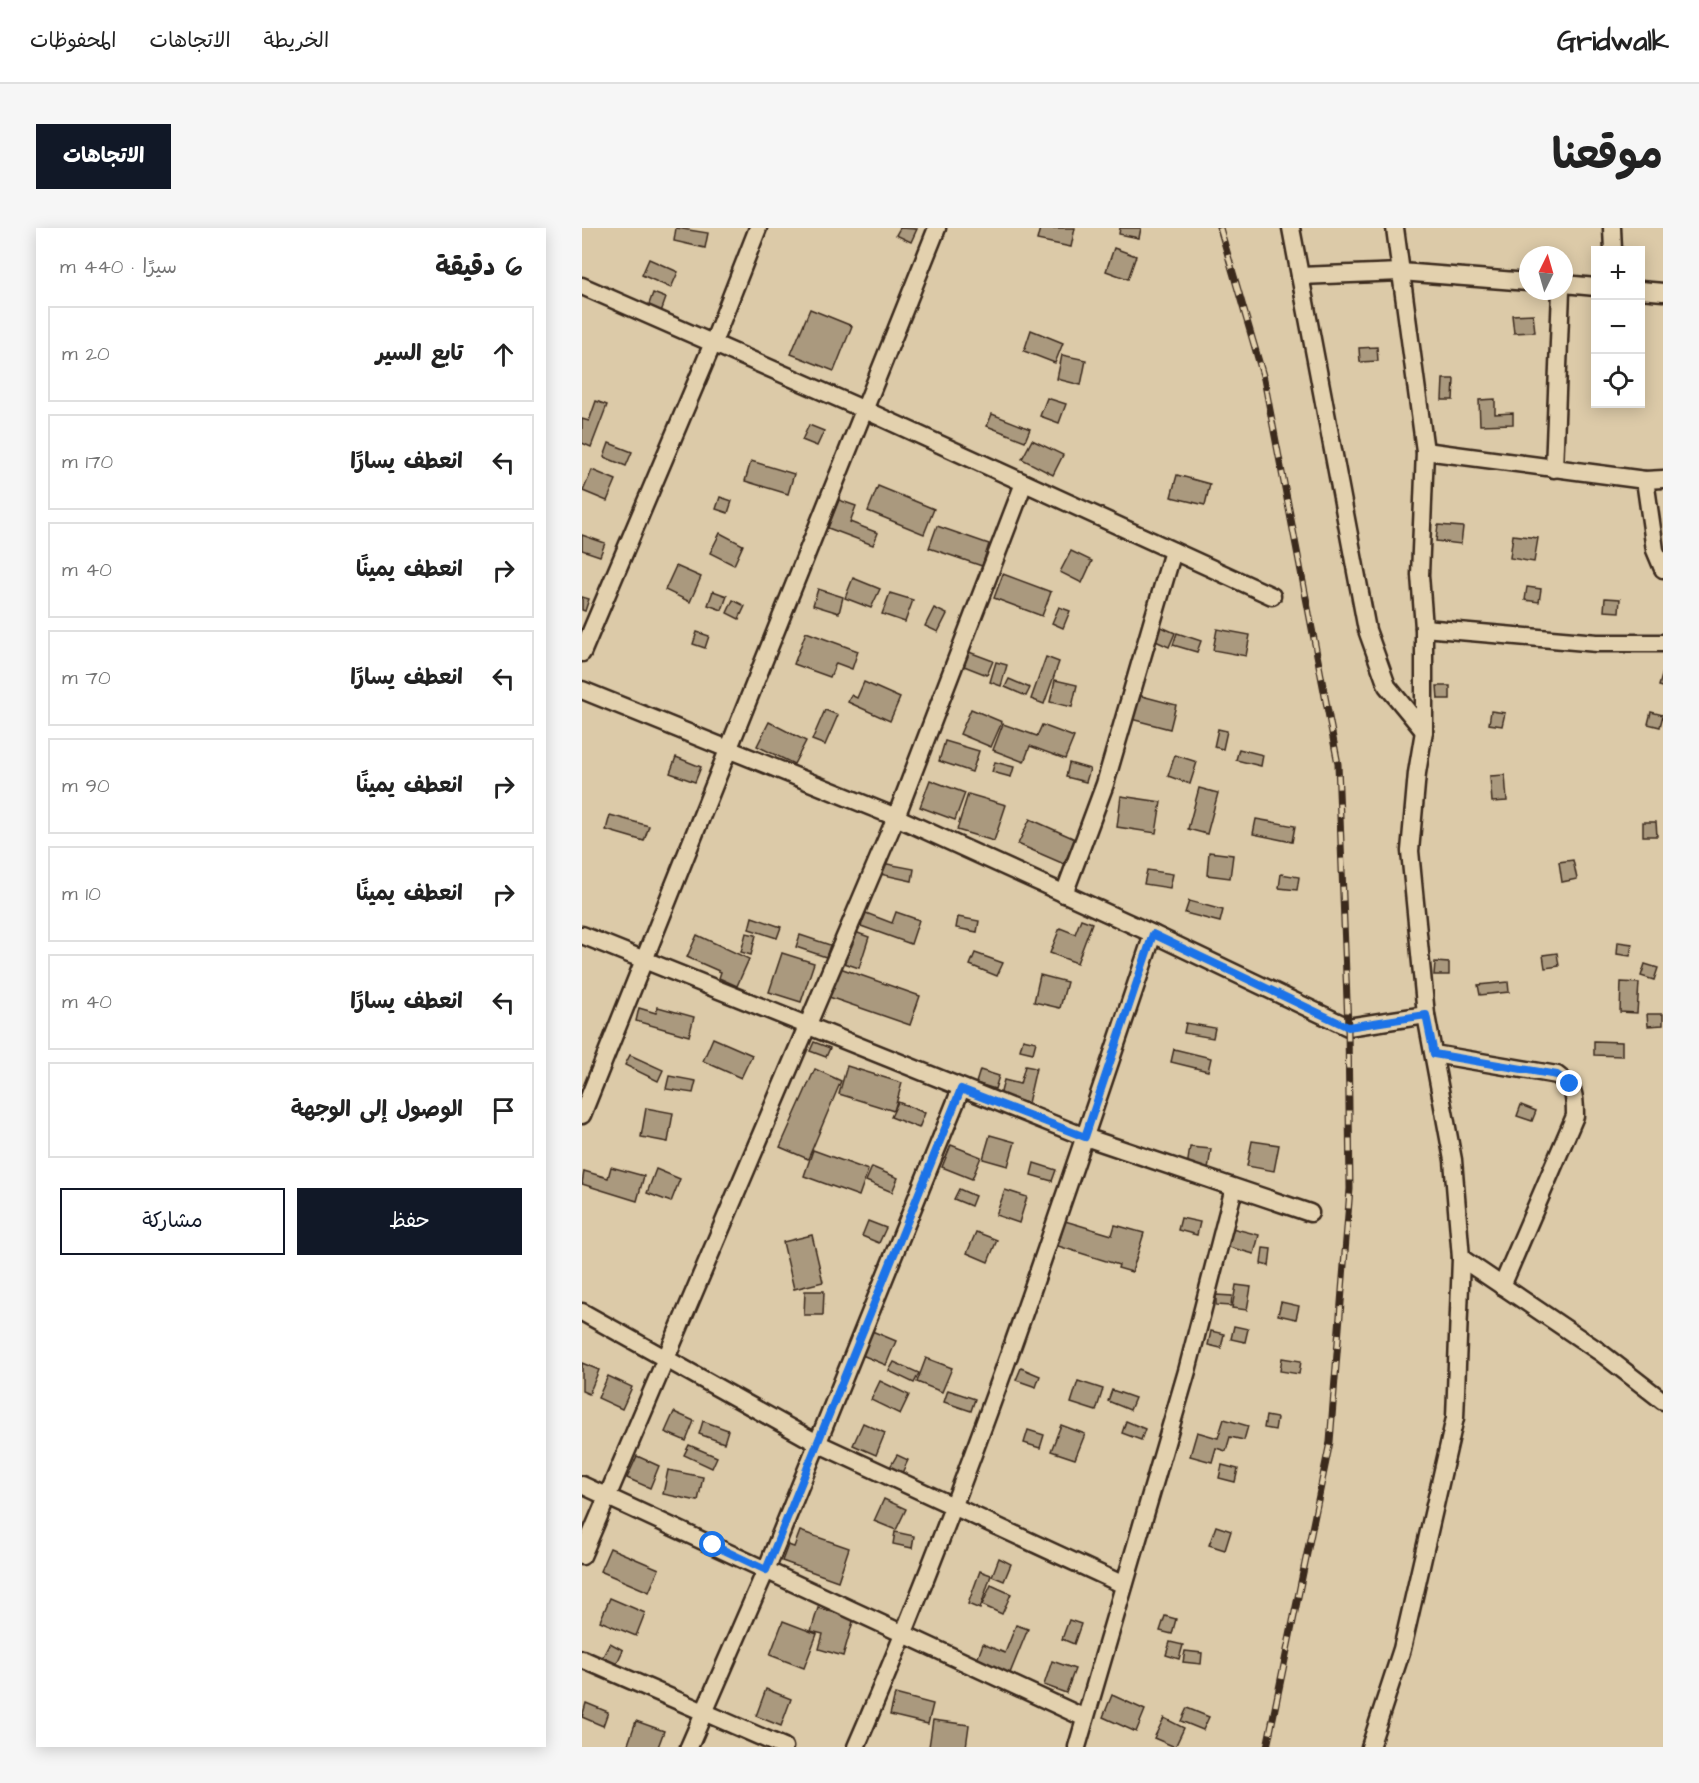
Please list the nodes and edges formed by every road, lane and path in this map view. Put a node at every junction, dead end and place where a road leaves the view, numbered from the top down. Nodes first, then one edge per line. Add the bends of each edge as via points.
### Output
1 (758, 228) edge
2 (937, 228) edge
3 (1291, 228) edge
4 (1395, 228) edge
5 (1612, 228) edge
6 (1613, 246) edge
7 (1401, 272) junction
8 (1300, 276) junction
9 (1519, 281) edge
10 (1573, 285) edge
11 (582, 286) edge
12 (1591, 287) edge
13 (1645, 290) edge
14 (1663, 292) edge
15 (1561, 300) edge
16 (713, 343) junction
17 (865, 410) junction
18 (1425, 451) junction
19 (1554, 469) junction
20 (1663, 479) edge
21 (1644, 480) junction
22 (1024, 483) junction
23 (1173, 552) junction
24 (1663, 569) edge
25 (1272, 596) dead end
26 (1424, 628) junction
27 (1663, 643) edge
28 (582, 652) edge
29 (582, 690) edge
30 (1424, 731) junction
31 (730, 749) junction
32 (896, 818) junction
33 (1064, 894) junction
34 (1153, 934) junction
35 (582, 935) edge
36 (645, 960) junction
37 (1426, 1015) junction
38 (806, 1027) junction
39 (1434, 1054) junction
40 (961, 1089) junction
41 (582, 1115) edge
42 (1085, 1137) junction
43 (1234, 1188) junction
44 (1310, 1213) dead end
45 (1461, 1258) junction
46 (1502, 1286) junction
47 (582, 1312) edge
48 (666, 1359) junction
49 (1663, 1401) edge
50 (817, 1443) junction
51 (582, 1485) edge
52 (606, 1496) junction
53 (954, 1508) junction
54 (582, 1556) edge
55 (766, 1570) junction
56 (1124, 1585) junction
57 (905, 1634) junction
58 (582, 1659) edge
59 (704, 1714) junction
60 (1085, 1718) junction
61 (689, 1747) edge
62 (784, 1747) edge
63 (856, 1747) edge
64 (1077, 1747) edge
65 (1370, 1747) edge

1 - 16 street
2 - 17 street
3 - 8 street
4 - 7 street
5 - 6 street
7 - 8 street
7 - 9 street
7 - 18 street
8 - 30 street via 1367,630 1387,686
10 - 12 street
11 - 16 street
13 - 14 street
15 - 19 street
16 - 17 street
16 - 28 street
17 - 22 street
17 - 31 street
18 - 19 street
18 - 26 street via 1420,575
19 - 21 street
20 - 21 street
21 - 24 street via 1655,550
22 - 23 street
22 - 32 street
23 - 25 street
23 - 33 street via 1105,784
26 - 27 street via 1597,642
26 - 30 street
29 - 31 street
30 - 37 street via 1410,851
31 - 32 street
31 - 36 street
32 - 33 street
32 - 38 street
33 - 34 street
34 - 37 street via 1348,1027
34 - 42 street
35 - 36 street
36 - 38 street
36 - 41 street
37 - 39 street
38 - 40 street
38 - 48 street
39 - 45 street via 1453,1160
39 - 46 street via 1557,1075 1570,1084 1575,1099 1575,1116
40 - 42 street
40 - 50 street
42 - 43 street
42 - 53 street
43 - 44 street
43 - 56 street via 1187,1371
45 - 46 street
45 - 65 street via 1455,1418 1402,1649
46 - 49 street via 1600,1352
47 - 48 street
48 - 50 street
48 - 52 street
50 - 53 street
50 - 55 street
51 - 52 street
52 - 54 street
52 - 55 street
53 - 56 street
53 - 57 street
55 - 57 street
55 - 59 street
56 - 60 street
57 - 60 street
57 - 63 street
58 - 59 street
59 - 61 street
59 - 62 street
60 - 64 street

